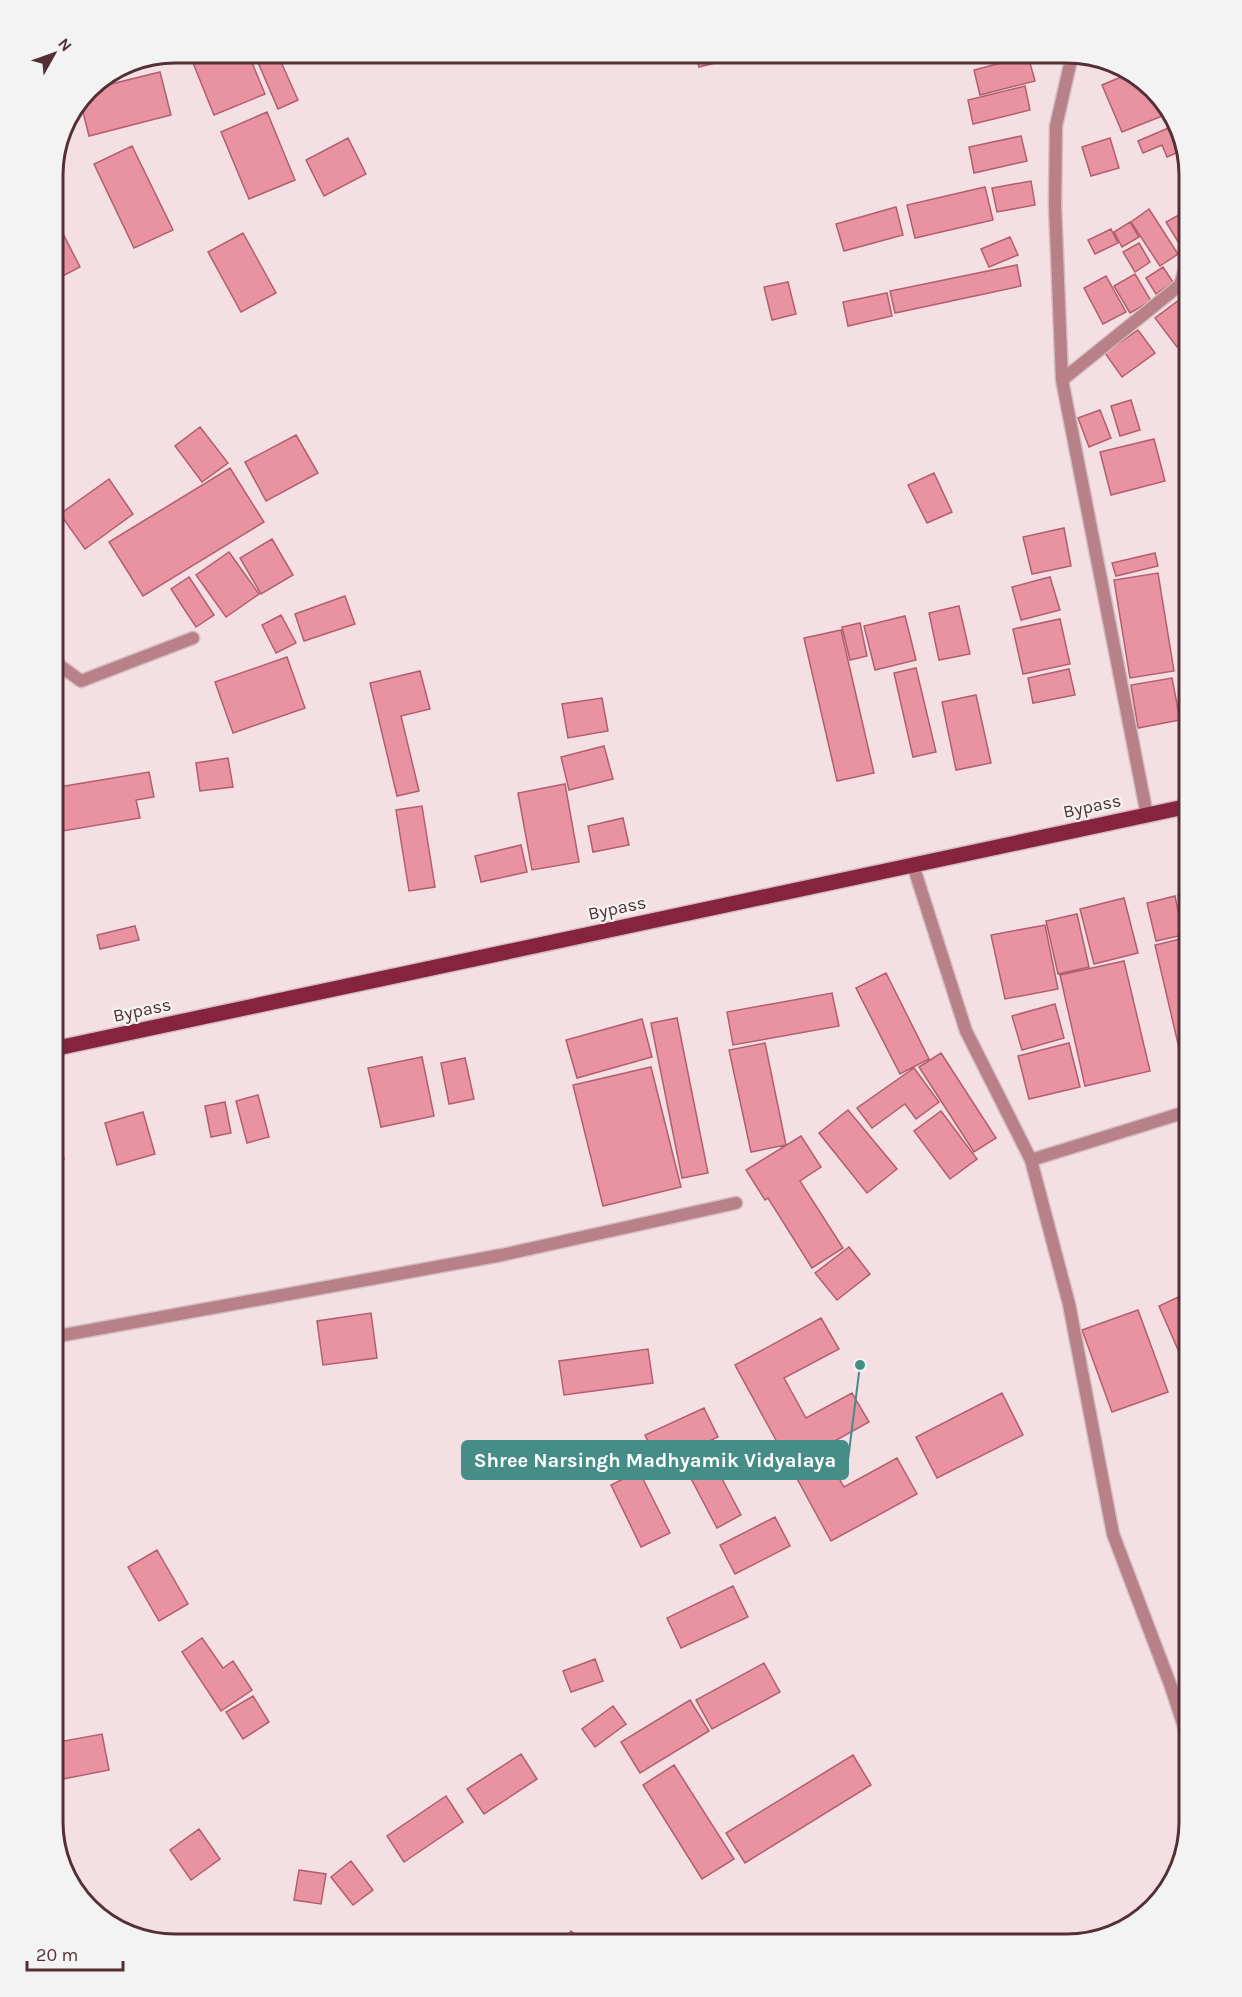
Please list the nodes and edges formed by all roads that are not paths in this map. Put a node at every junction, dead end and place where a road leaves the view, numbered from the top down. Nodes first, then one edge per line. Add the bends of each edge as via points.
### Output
1 (1070, 63) edge
2 (1179, 286) edge
3 (1062, 380) junction
4 (193, 638) dead end
5 (63, 668) edge
6 (1179, 808) edge
7 (1147, 815) junction
8 (913, 865) junction
9 (63, 1046) edge
10 (1179, 1114) edge
11 (1031, 1160) junction
12 (736, 1203) dead end
13 (63, 1335) edge
14 (1179, 1710) edge

1 - 3 street via 1056,126
2 - 3 street
3 - 7 street
4 - 5 street via 81,681
6 - 7 main road, Bypass
7 - 8 main road, Bypass
8 - 9 main road, Bypass
8 - 11 street via 966,1031
10 - 11 street
11 - 14 street via 1070,1304 1113,1534
12 - 13 street via 502,1255

